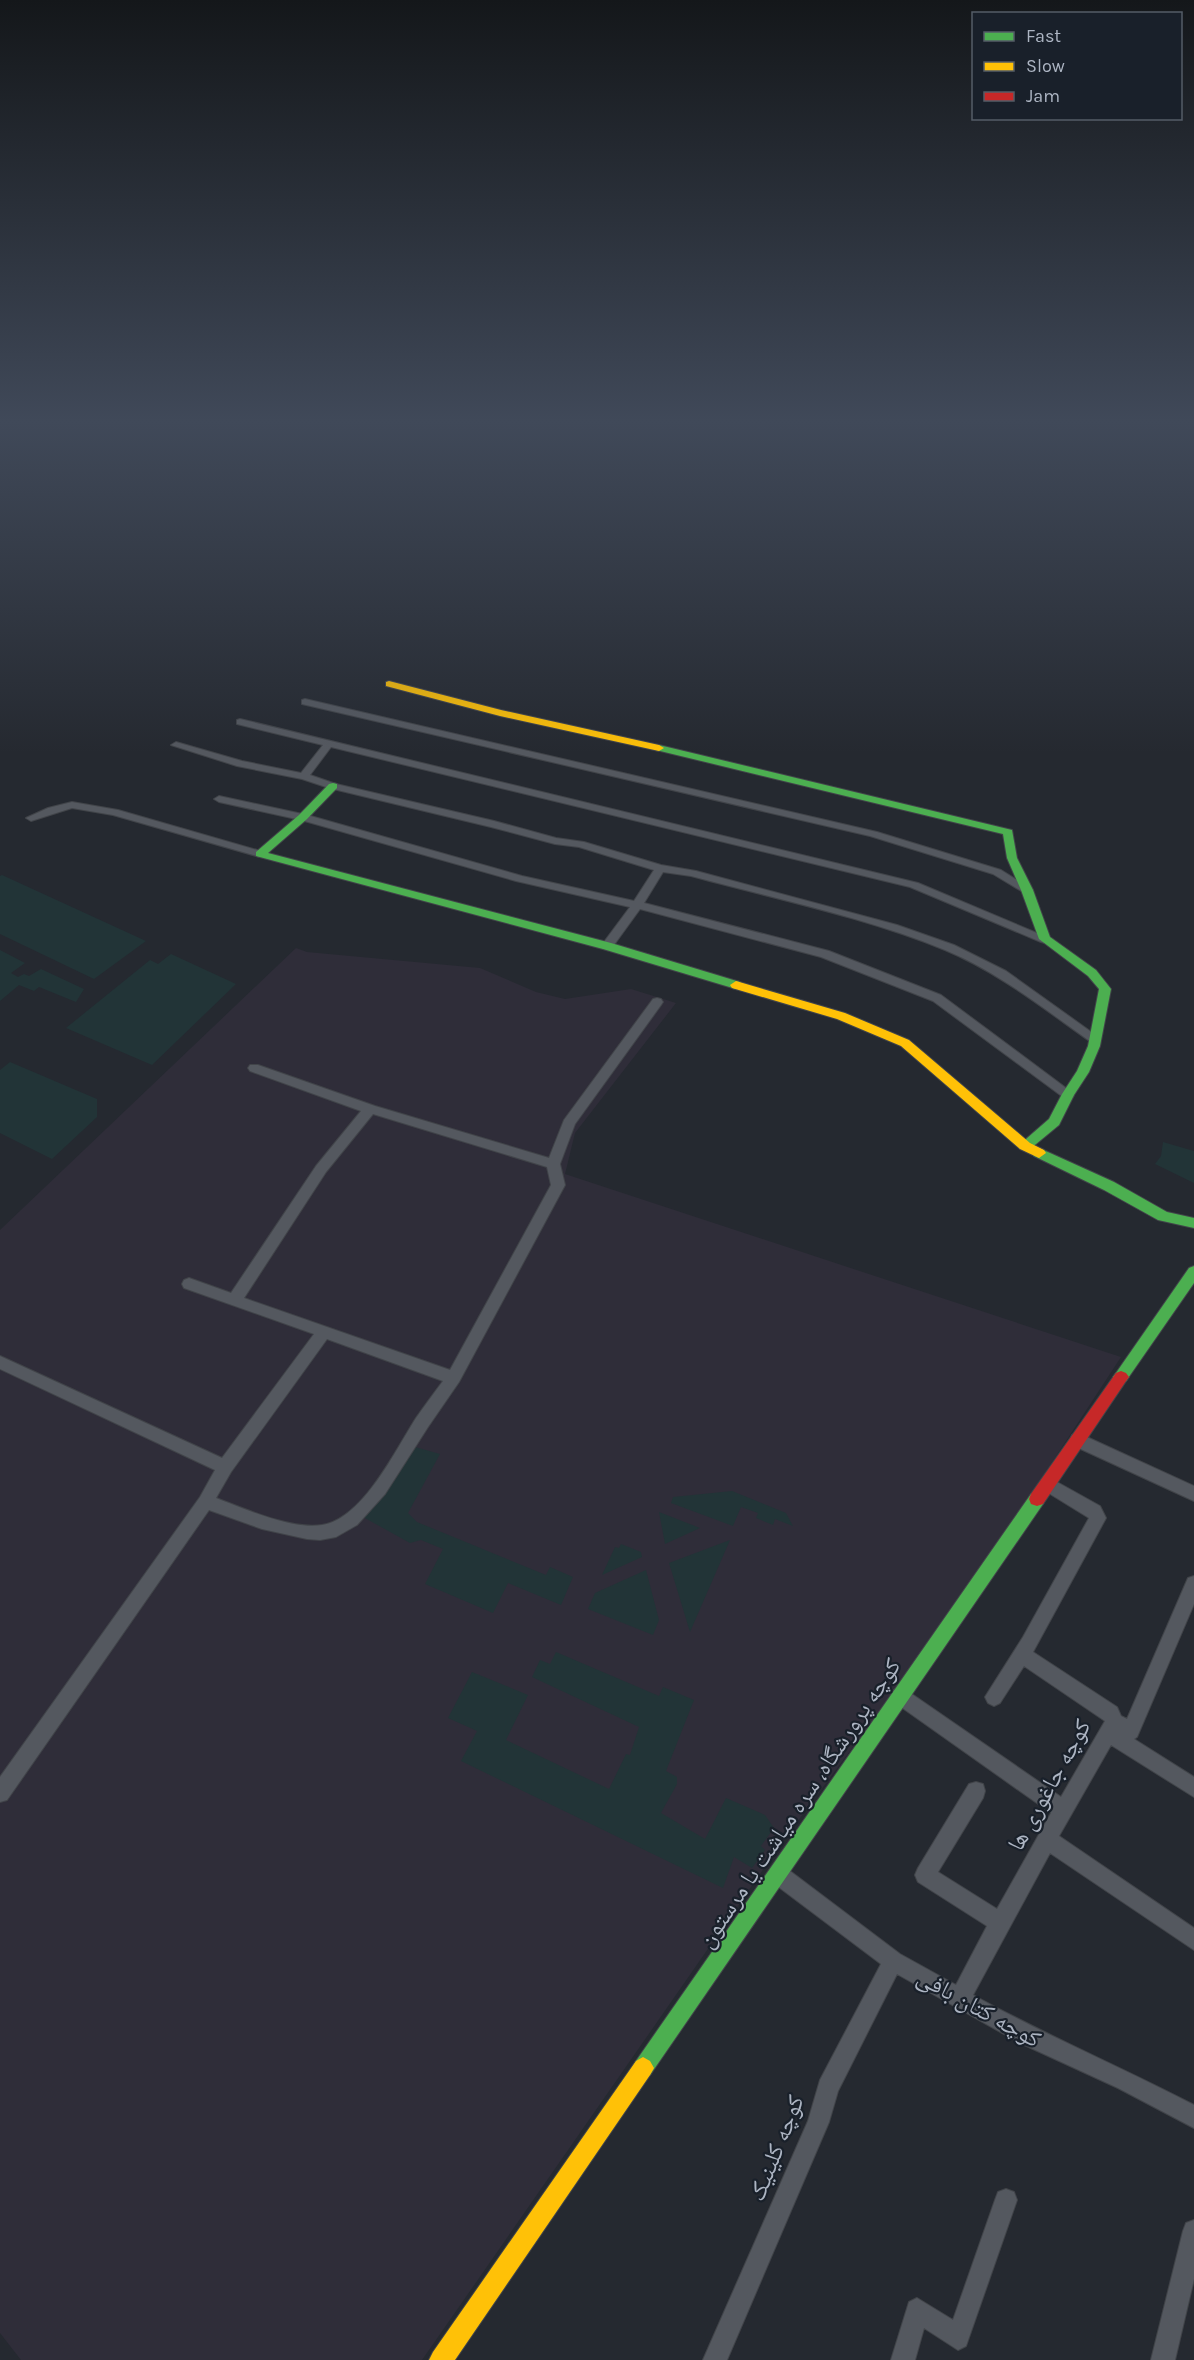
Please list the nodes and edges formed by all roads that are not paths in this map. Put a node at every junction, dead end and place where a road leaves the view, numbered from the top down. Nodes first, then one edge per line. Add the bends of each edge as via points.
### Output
1 (390, 684) dead end
2 (305, 702) dead end
3 (240, 722) dead end
4 (329, 743) junction
5 (176, 745) dead end
6 (304, 776) junction
7 (333, 786) junction
8 (219, 799) dead end
9 (303, 818) junction
10 (31, 819) dead end
11 (260, 854) junction
12 (660, 868) junction
13 (1028, 890) junction
14 (638, 905) junction
15 (1045, 939) junction
16 (607, 946) junction
17 (657, 1002) dead end
18 (1095, 1039) junction
19 (254, 1068) dead end
20 (1068, 1094) junction
21 (370, 1109) junction
22 (1025, 1146) junction
23 (553, 1164) junction
24 (1194, 1224) edge
25 (1194, 1272) edge
26 (189, 1284) dead end
27 (235, 1299) junction
28 (325, 1331) junction
29 (0, 1362) edge
30 (454, 1378) junction
31 (1078, 1440) junction
32 (225, 1467) junction
33 (1048, 1484) junction
34 (1194, 1494) edge
35 (206, 1502) junction
36 (1194, 1584) edge
37 (1022, 1654) junction
38 (900, 1696) junction
39 (994, 1697) dead end
40 (1111, 1727) junction
41 (1194, 1788) edge
42 (976, 1791) dead end
43 (0, 1793) edge
44 (1064, 1811) junction
45 (1048, 1840) junction
46 (778, 1875) junction
47 (1000, 1922) junction
48 (1194, 1940) edge
49 (893, 1961) junction
50 (960, 1999) junction
51 (1194, 2117) edge
52 (1006, 2200) dead end
53 (1194, 2231) edge
54 (441, 2360) edge
55 (715, 2360) edge
56 (903, 2360) edge
57 (1162, 2360) edge

1 - 13 street via 1008,832 1012,858
2 - 13 street via 873,834 997,872
3 - 4 street
4 - 6 street
4 - 15 street via 914,885
5 - 6 street via 241,764
6 - 7 street
7 - 9 street
7 - 12 street via 580,844
8 - 9 street
9 - 11 street
9 - 14 street via 520,879
10 - 11 street via 72,805 114,812
11 - 16 street
12 - 14 street
12 - 18 street via 792,899 893,927 950,948 1002,974
13 - 15 street
14 - 16 street
14 - 20 street via 825,954 937,998
15 - 18 street via 1092,973 1106,989
16 - 22 street via 841,1016 887,1034 905,1043
17 - 23 street via 569,1123
18 - 20 street via 1083,1072
19 - 21 street
20 - 22 street via 1054,1122
21 - 23 street
21 - 27 street via 321,1169
22 - 24 street via 1163,1215
23 - 30 street via 558,1185
25 - 31 street, کوچه پرورشگاه، سره میاشت یا مرستون
26 - 27 street
27 - 28 street
28 - 30 street
28 - 32 street
29 - 32 street
30 - 35 street via 378,1492 340,1528 322,1533 302,1531
31 - 33 street, کوچه پرورشگاه، سره میاشت یا مرستون
31 - 34 street
32 - 35 street
33 - 37 street via 1094,1511 1098,1518
33 - 38 street, کوچه پرورشگاه، سره میاشت یا مرستون
35 - 43 street
36 - 40 street, کوچه جاغوری ها via 1131,1731
37 - 39 street
37 - 40 street via 1111,1713
38 - 44 street
38 - 46 street, کوچه پرورشگاه، سره میاشت یا مرستون
40 - 41 street
40 - 44 street, کوچه جاغوری ها
42 - 47 street via 925,1875
44 - 45 street, کوچه جاغوری ها
45 - 47 street, کوچه جاغوری ها
45 - 48 street
46 - 49 street, کوچه کتان بافی
46 - 54 street, کوچه پرورشگاه، سره میاشت یا مرستون
47 - 50 street, کوچه جاغوری ها
49 - 50 street, کوچه کتان بافی
49 - 55 street, کوچه کلینیک via 828,2088 818,2122
50 - 51 street, کوچه کتان بافی
52 - 56 street via 958,2338 917,2310
53 - 57 street

